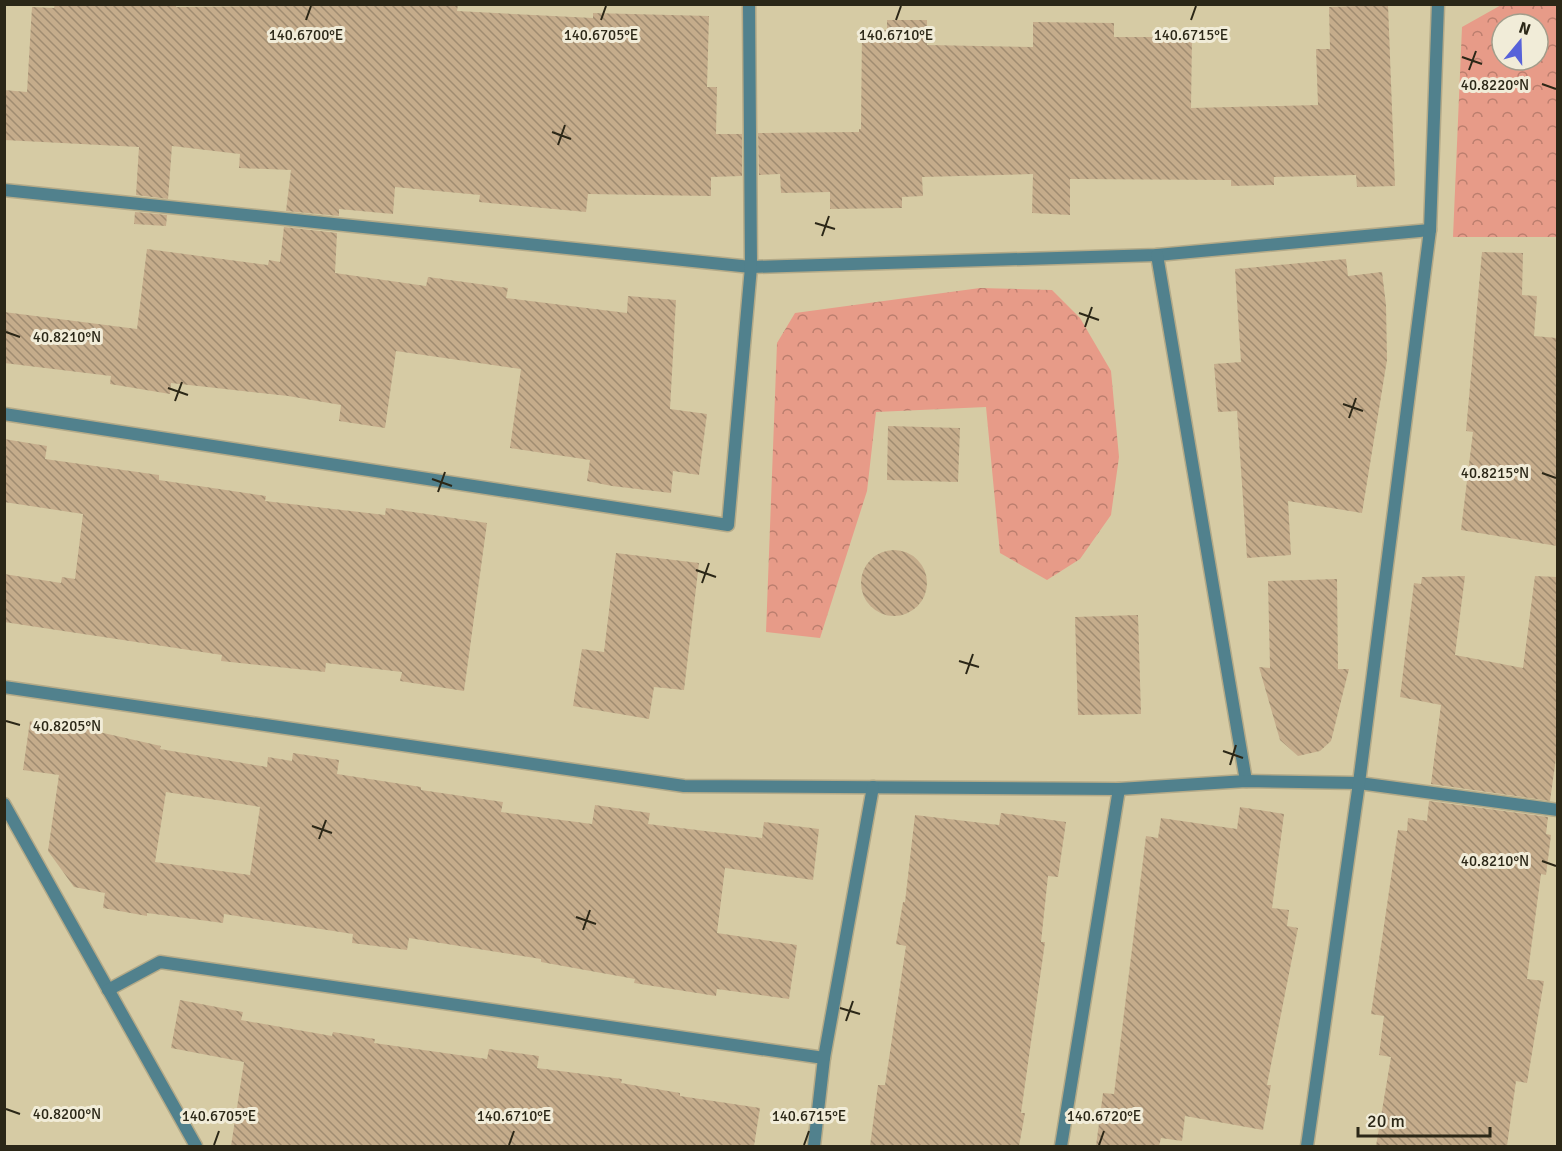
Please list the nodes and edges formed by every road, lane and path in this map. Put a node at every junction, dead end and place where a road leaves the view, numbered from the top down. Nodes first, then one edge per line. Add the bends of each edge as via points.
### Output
1 (749, 4) edge
2 (1438, 4) edge
3 (4, 190) edge
4 (1430, 230) junction
5 (1157, 255) junction
6 (751, 267) junction
7 (4, 414) edge
8 (4, 687) edge
9 (1246, 781) junction
10 (1359, 783) junction
11 (873, 787) junction
12 (1119, 789) junction
13 (4, 804) edge
14 (1557, 810) edge
15 (108, 990) junction
16 (824, 1058) junction
17 (196, 1146) edge
18 (814, 1146) edge
19 (1061, 1146) edge
20 (1307, 1146) edge

1 - 6 street
2 - 4 street
3 - 6 street
4 - 5 street
4 - 10 street
5 - 6 street
5 - 9 street
6 - 7 street via 728,525
8 - 11 street via 684,786
9 - 10 street
9 - 12 street
10 - 14 street
10 - 20 street
11 - 12 street
11 - 16 street
12 - 19 street
13 - 15 street
15 - 16 street via 160,962
15 - 17 street
16 - 18 street

